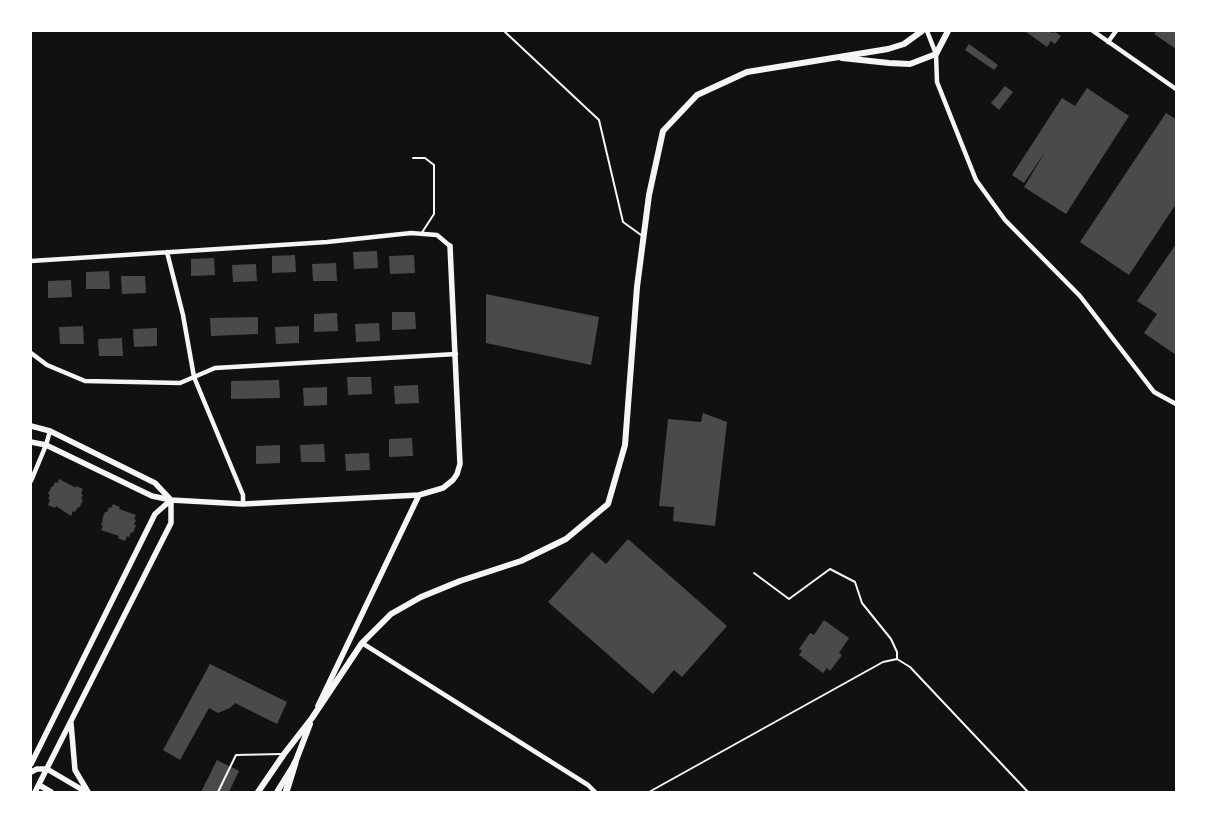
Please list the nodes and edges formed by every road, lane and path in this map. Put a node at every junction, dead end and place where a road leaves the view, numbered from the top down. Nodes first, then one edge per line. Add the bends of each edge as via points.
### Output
1 (504, 31) edge
2 (922, 31) edge
3 (927, 31) edge
4 (948, 31) edge
5 (1093, 31) edge
6 (1116, 31) edge
7 (1108, 42) junction
8 (936, 54) junction
9 (833, 56) junction
10 (1176, 89) edge
11 (413, 158) dead end
12 (421, 234) junction
13 (644, 237) junction
14 (450, 246) joint
15 (167, 252) junction
16 (31, 261) edge
17 (31, 353) edge
18 (456, 354) junction
19 (194, 377) junction
20 (1176, 404) edge
21 (31, 426) edge
22 (50, 431) junction
23 (31, 442) edge
24 (46, 445) junction
25 (31, 481) edge
26 (419, 495) junction
27 (171, 500) junction
28 (243, 504) junction
29 (754, 573) dead end
30 (362, 643) junction
31 (897, 659) junction
32 (312, 718) junction
33 (70, 720) junction
34 (284, 754) junction
35 (295, 762) junction
36 (31, 764) edge
37 (47, 769) junction
38 (31, 772) edge
39 (39, 785) junction
40 (35, 792) edge
41 (51, 792) edge
42 (87, 792) edge
43 (218, 792) edge
44 (258, 792) edge
45 (277, 792) edge
46 (286, 792) edge
47 (595, 792) edge
48 (649, 792) edge
49 (1028, 792) edge

1 - 13 lane via 599,120 623,222
2 - 9 main road via 904,44 888,49
3 - 8 street
4 - 8 main road
5 - 7 street
6 - 7 street
7 - 10 street
8 - 9 main road via 910,64
8 - 20 street via 937,82 976,180 1005,220 1080,296 1154,392
9 - 13 main road via 747,72 697,94 663,131
11 - 12 lane via 425,158 434,165 434,214
12 - 14 street via 437,235
12 - 15 street via 411,232 327,242
13 - 30 main road via 625,444 608,504 566,539 521,561 421,597 391,614
14 - 18 street
15 - 16 street
15 - 19 street
17 - 19 street via 47,364 85,380 180,383
18 - 19 street via 215,368
18 - 26 street via 460,464 449,484
19 - 28 street via 243,494
21 - 22 street
22 - 24 street
22 - 27 street via 155,483
23 - 24 street
24 - 25 street
24 - 27 street via 152,496
26 - 28 street
26 - 32 street
27 - 28 street
27 - 33 street via 171,523
27 - 36 street via 155,514
29 - 31 lane via 789,599 830,569 855,582 862,603 891,640
30 - 32 main road
30 - 47 street
31 - 48 lane via 884,662
31 - 49 lane via 910,667
32 - 34 main road
32 - 35 main road
33 - 37 street
33 - 42 street via 75,770
34 - 43 lane via 236,755
34 - 44 main road
35 - 45 main road
35 - 46 main road
37 - 38 street
37 - 39 street
37 - 42 street
39 - 40 street
39 - 41 street

